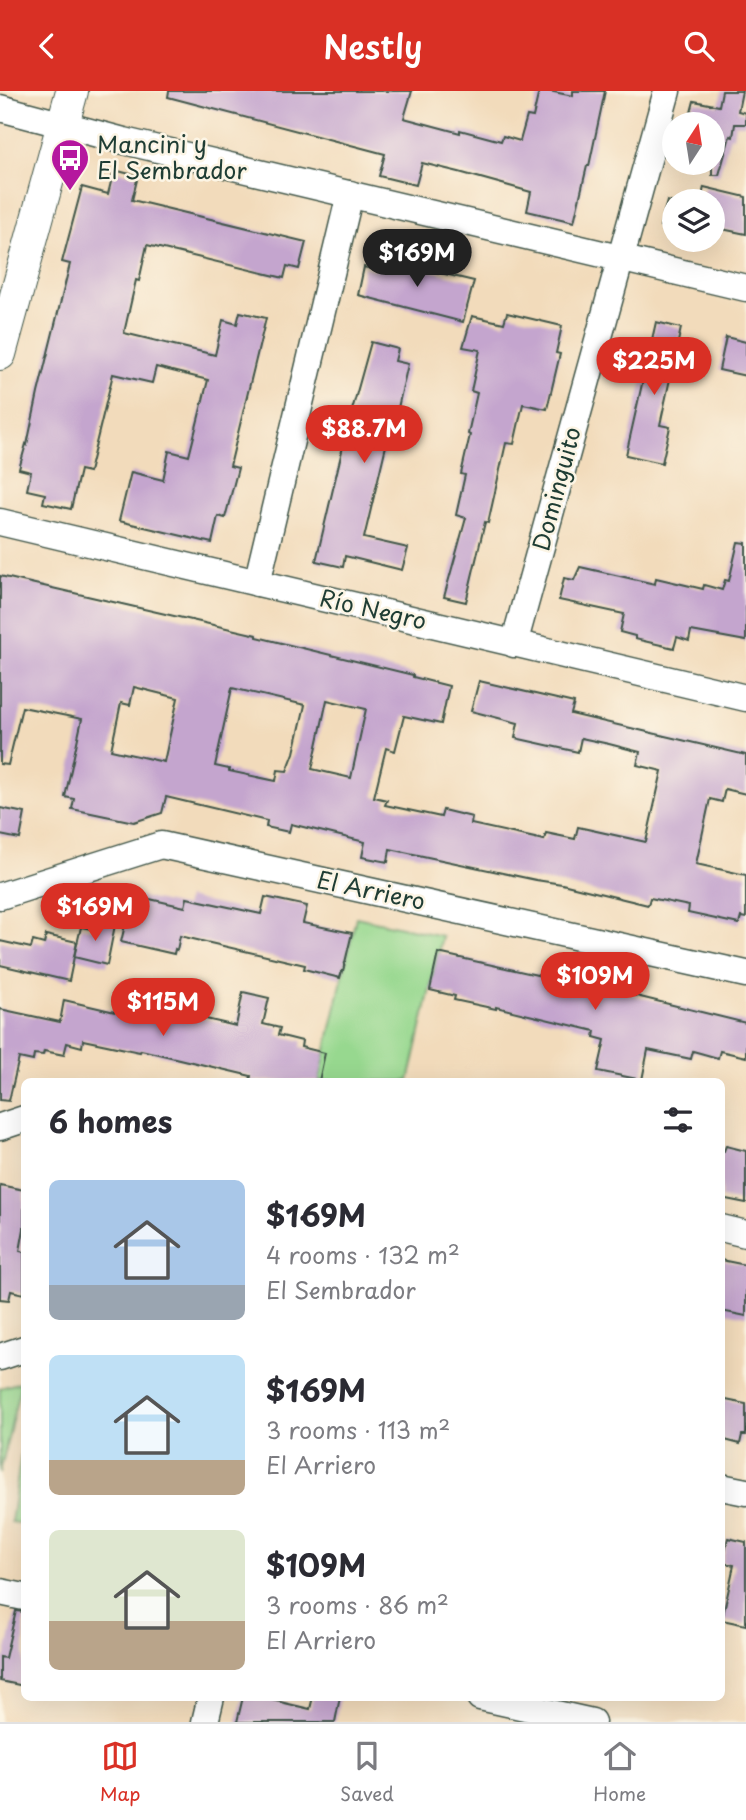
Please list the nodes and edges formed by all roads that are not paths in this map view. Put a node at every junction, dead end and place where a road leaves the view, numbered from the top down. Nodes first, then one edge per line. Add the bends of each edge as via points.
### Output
1 (72, 91) edge
2 (667, 91) edge
3 (0, 108) edge
4 (63, 125) junction
5 (350, 194) junction
6 (621, 258) junction
7 (746, 288) edge
8 (0, 354) edge
9 (0, 522) edge
10 (257, 583) junction
11 (514, 644) junction
12 (746, 698) edge
13 (0, 896) edge
14 (746, 974) edge
15 (21, 1120) edge
16 (0, 1127) edge
17 (725, 1229) edge
18 (746, 1234) edge
19 (21, 1350) edge
20 (0, 1357) edge
21 (725, 1487) edge
22 (746, 1492) edge
23 (0, 1592) edge
24 (21, 1596) edge
25 (210, 1701) edge
26 (499, 1701) edge
27 (205, 1722) edge
28 (592, 1722) edge

1 - 4 street
2 - 6 street, Dominguito
3 - 4 street
4 - 5 street
4 - 8 street
5 - 6 street
5 - 10 street
6 - 7 street
6 - 11 street, Dominguito
9 - 10 street, Río Negro
10 - 11 street, Río Negro
11 - 12 street, Río Negro
13 - 14 street, El Arriero via 161,845
15 - 16 street
17 - 18 street
19 - 20 street
21 - 22 street
23 - 24 street
25 - 27 street
26 - 28 street

